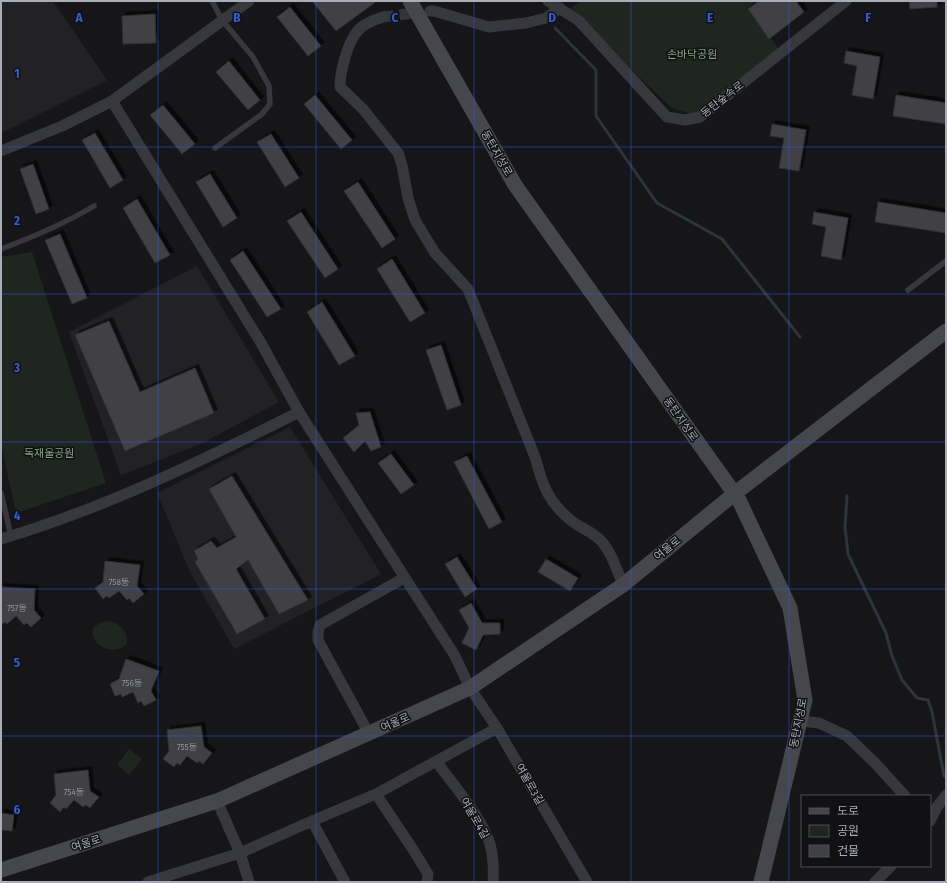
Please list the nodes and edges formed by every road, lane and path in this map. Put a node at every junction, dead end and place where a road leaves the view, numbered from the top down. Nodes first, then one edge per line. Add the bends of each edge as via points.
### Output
1 (212, 1) edge
2 (249, 1) edge
3 (410, 1) edge
4 (548, 1) edge
5 (846, 1) edge
6 (560, 8) junction
7 (430, 11) tunnel mouth
8 (383, 17) tunnel mouth
9 (222, 20) junction
10 (112, 101) junction
11 (215, 148) dead end
12 (1, 151) edge
13 (94, 206) dead end
14 (1, 249) edge
15 (946, 261) edge
16 (908, 290) dead end
17 (946, 331) edge
18 (299, 412) junction
19 (1, 493) edge
20 (734, 494) junction
21 (6, 537) edge
22 (404, 578) junction
23 (623, 585) junction
24 (470, 688) junction
25 (800, 720) junction
26 (497, 728) junction
27 (369, 734) junction
28 (437, 762) junction
29 (376, 794) junction
30 (946, 794) edge
31 (904, 795) edge
32 (218, 801) junction
33 (931, 818) edge
34 (312, 821) junction
35 (240, 854) junction
36 (890, 867) edge
37 (1, 870) edge
38 (178, 878) edge
39 (584, 881) edge
40 (148, 882) edge
41 (249, 882) edge
42 (344, 882) edge
43 (427, 882) edge
44 (493, 882) edge
45 (761, 882) edge
46 (875, 882) edge

1 - 9 lane
2 - 9 street
3 - 20 street, 동탄지성로 via 516,185
4 - 6 street, 동탄숲속로
5 - 6 street, 동탄숲속로 via 700,117 684,120 667,117 580,21
6 - 7 street via 546,18 489,27
8 - 23 street via 371,21 356,32 345,57 340,87 363,109 398,153 408,198 416,220 435,253 468,288 549,497 562,512 603,543 614,561
9 - 10 street
9 - 11 lane via 253,57 269,86 270,104 262,114
10 - 12 street via 62,126
10 - 18 street, 여울로3길 via 261,344
13 - 14 lane via 72,220
15 - 16 lane
17 - 20 street, 여울로
18 - 21 street via 218,453 103,504
18 - 22 street, 여울로3길
19 - 21 lane
20 - 23 street, 여울로
20 - 25 street, 동탄지성로 via 790,608 805,700
22 - 24 street, 여울로3길 via 455,656
22 - 27 street, 여울로 via 320,625 318,632 318,640
23 - 24 street, 여울로
24 - 26 street, 여울로3길
24 - 27 street, 여울로
25 - 31 street via 819,723 847,736
25 - 45 street, 동탄지성로
26 - 28 street
26 - 39 street, 여울로3길
27 - 32 street, 여울로
28 - 29 street
28 - 44 street, 여울로4길 via 474,813 488,838 494,868
29 - 34 street
29 - 43 street via 428,874
30 - 33 street
32 - 35 street
32 - 37 street, 여울로
34 - 35 street
34 - 42 street
35 - 38 street
35 - 41 street
36 - 46 street
38 - 40 street

